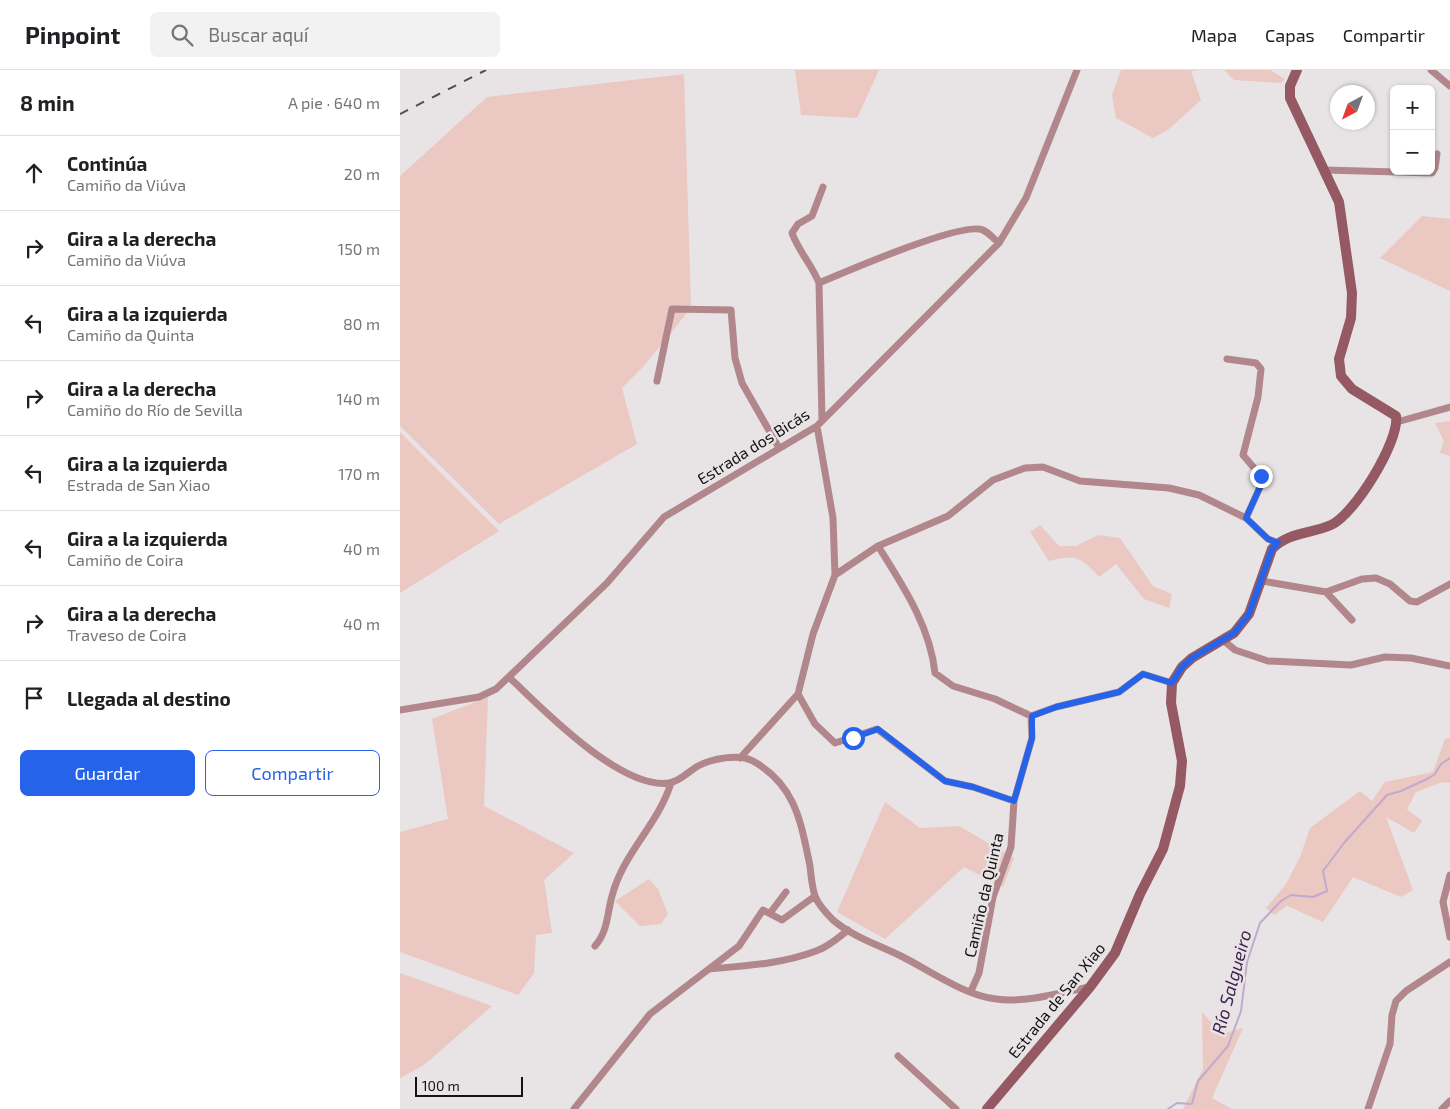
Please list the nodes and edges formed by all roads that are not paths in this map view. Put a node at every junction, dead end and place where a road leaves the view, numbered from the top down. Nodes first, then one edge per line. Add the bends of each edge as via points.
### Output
1 (1077, 70) edge
2 (1297, 70) edge
3 (1431, 70) edge
4 (1450, 86) edge
5 (1437, 154) dead end
6 (1325, 170) junction
7 (823, 187) dead end
8 (999, 242) junction
9 (818, 283) junction
10 (1228, 359) dead end
11 (658, 381) dead end
12 (1450, 408) edge
13 (1397, 422) junction
14 (820, 423) junction
15 (779, 448) junction
16 (1246, 518) junction
17 (1278, 543) junction
18 (878, 546) junction
19 (835, 575) junction
20 (1262, 581) junction
21 (1450, 584) edge
22 (1326, 592) junction
23 (1352, 620) dead end
24 (1223, 640) junction
25 (1450, 666) edge
26 (509, 677) junction
27 (1172, 683) junction
28 (798, 694) junction
29 (400, 710) edge
30 (1032, 716) junction
31 (740, 758) junction
32 (671, 783) junction
33 (1014, 801) junction
34 (1450, 875) edge
35 (786, 892) dead end
36 (815, 896) junction
37 (770, 913) junction
38 (848, 930) junction
39 (1450, 937) edge
40 (595, 946) dead end
41 (1450, 962) edge
42 (707, 969) junction
43 (1090, 987) junction
44 (971, 991) junction
45 (898, 1056) dead end
46 (1450, 1101) edge
47 (574, 1109) edge
48 (956, 1109) edge
49 (987, 1109) edge
50 (1368, 1109) edge
51 (1442, 1109) edge

1 - 8 street, Estrada dos Bicás via 1026,198
2 - 6 street via 1290,86 1290,98
3 - 4 street
5 - 6 street via 1432,173
6 - 13 street via 1339,202 1352,293 1351,318 1339,359 1341,376 1352,389 1396,416
7 - 9 street via 812,216 798,224 792,233 796,245 814,269
8 - 9 street via 983,230 969,229 899,250
8 - 14 street, Estrada dos Bicás
9 - 14 street
10 - 16 street via 1256,363 1261,369 1258,397 1243,455 1261,476 1260,487
11 - 15 street via 672,309 731,310 742,383
12 - 13 street
13 - 17 street via 1388,450 1345,516 1332,525
14 - 15 street, Estrada dos Bicás
14 - 19 street via 833,518
15 - 26 street, Estrada dos Bicás via 664,517 607,583
16 - 17 street via 1268,539
16 - 18 street via 1200,495 1080,481 1043,467 1025,468 993,480 948,516
17 - 20 street via 1272,549
18 - 19 street
18 - 30 street via 908,594 926,633 933,651 935,673 954,686 995,699
19 - 28 street via 813,634
20 - 22 street
20 - 24 street via 1249,614 1234,633
21 - 22 street via 1417,602 1410,601 1390,584 1376,578 1362,579
22 - 23 street
24 - 25 street via 1235,650 1268,660 1351,665 1385,657 1412,658
24 - 27 street via 1192,658
26 - 29 street, Estrada dos Bicás via 496,689 479,697
26 - 32 street via 545,712 613,767 657,784
27 - 30 street via 1143,674 1119,692
27 - 43 street, Estrada de San Xiao via 1171,703 1182,762 1180,786 1163,849 1115,953
28 - 31 street
28 - 33 street via 815,724 835,743 878,729 945,781
30 - 33 street, Camiño da Quinta via 1032,738
31 - 32 street via 699,765
31 - 36 street via 752,760 789,794 800,816
32 - 40 street via 666,801 628,855 612,895 603,937
33 - 44 street, Camiño da Quinta via 1011,848 993,897 979,973
34 - 39 street via 1442,902
35 - 37 street
36 - 37 street via 782,920
36 - 38 street via 834,920
37 - 42 street via 763,910 739,946
38 - 42 street via 816,951 745,966
38 - 44 street via 948,983
41 - 50 street via 1406,990 1396,1001 1390,1044
42 - 47 street via 650,1014
43 - 44 street via 1026,1000 994,999
43 - 49 street, Estrada de San Xiao
45 - 48 street
46 - 51 street

